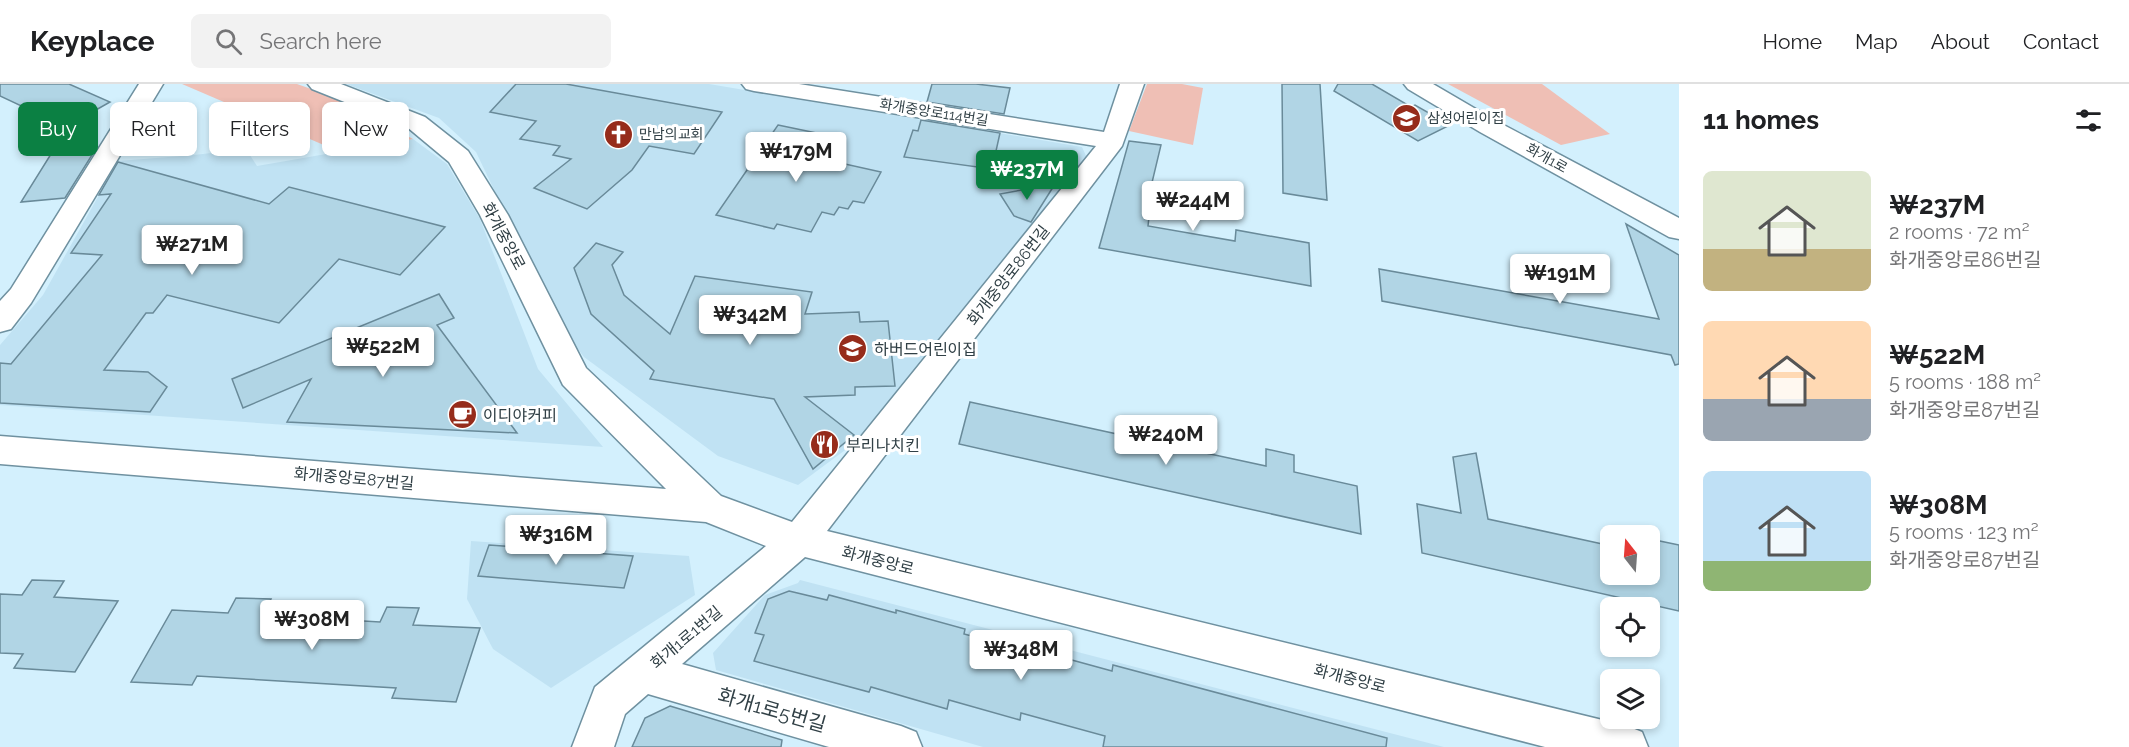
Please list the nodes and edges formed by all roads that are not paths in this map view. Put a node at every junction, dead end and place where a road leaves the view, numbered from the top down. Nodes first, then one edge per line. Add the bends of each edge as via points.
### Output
1 (152, 84) edge
2 (320, 84) edge
3 (754, 84) edge
4 (1132, 84) edge
5 (1416, 84) edge
6 (1113, 141) junction
7 (1679, 230) edge
8 (0, 321) edge
9 (0, 450) edge
10 (708, 507) junction
11 (799, 540) junction
12 (644, 672) junction
13 (593, 747) edge
14 (901, 747) edge
15 (1627, 747) edge

1 - 8 street via 21,296
2 - 10 street, 화개중앙로 via 416,122 459,158 494,215 574,376
3 - 6 street, 화개중앙로114번길
4 - 6 street, 화개중앙로86번길
5 - 7 street, 화개1로
6 - 11 street, 화개중앙로86번길
9 - 10 street, 화개중앙로87번길
10 - 11 street, 화개중앙로
11 - 12 street, 화개1로1번길
11 - 15 street, 화개중앙로
12 - 13 street, 화개1로1번길 via 609,701
12 - 14 street, 화개1로5번길

